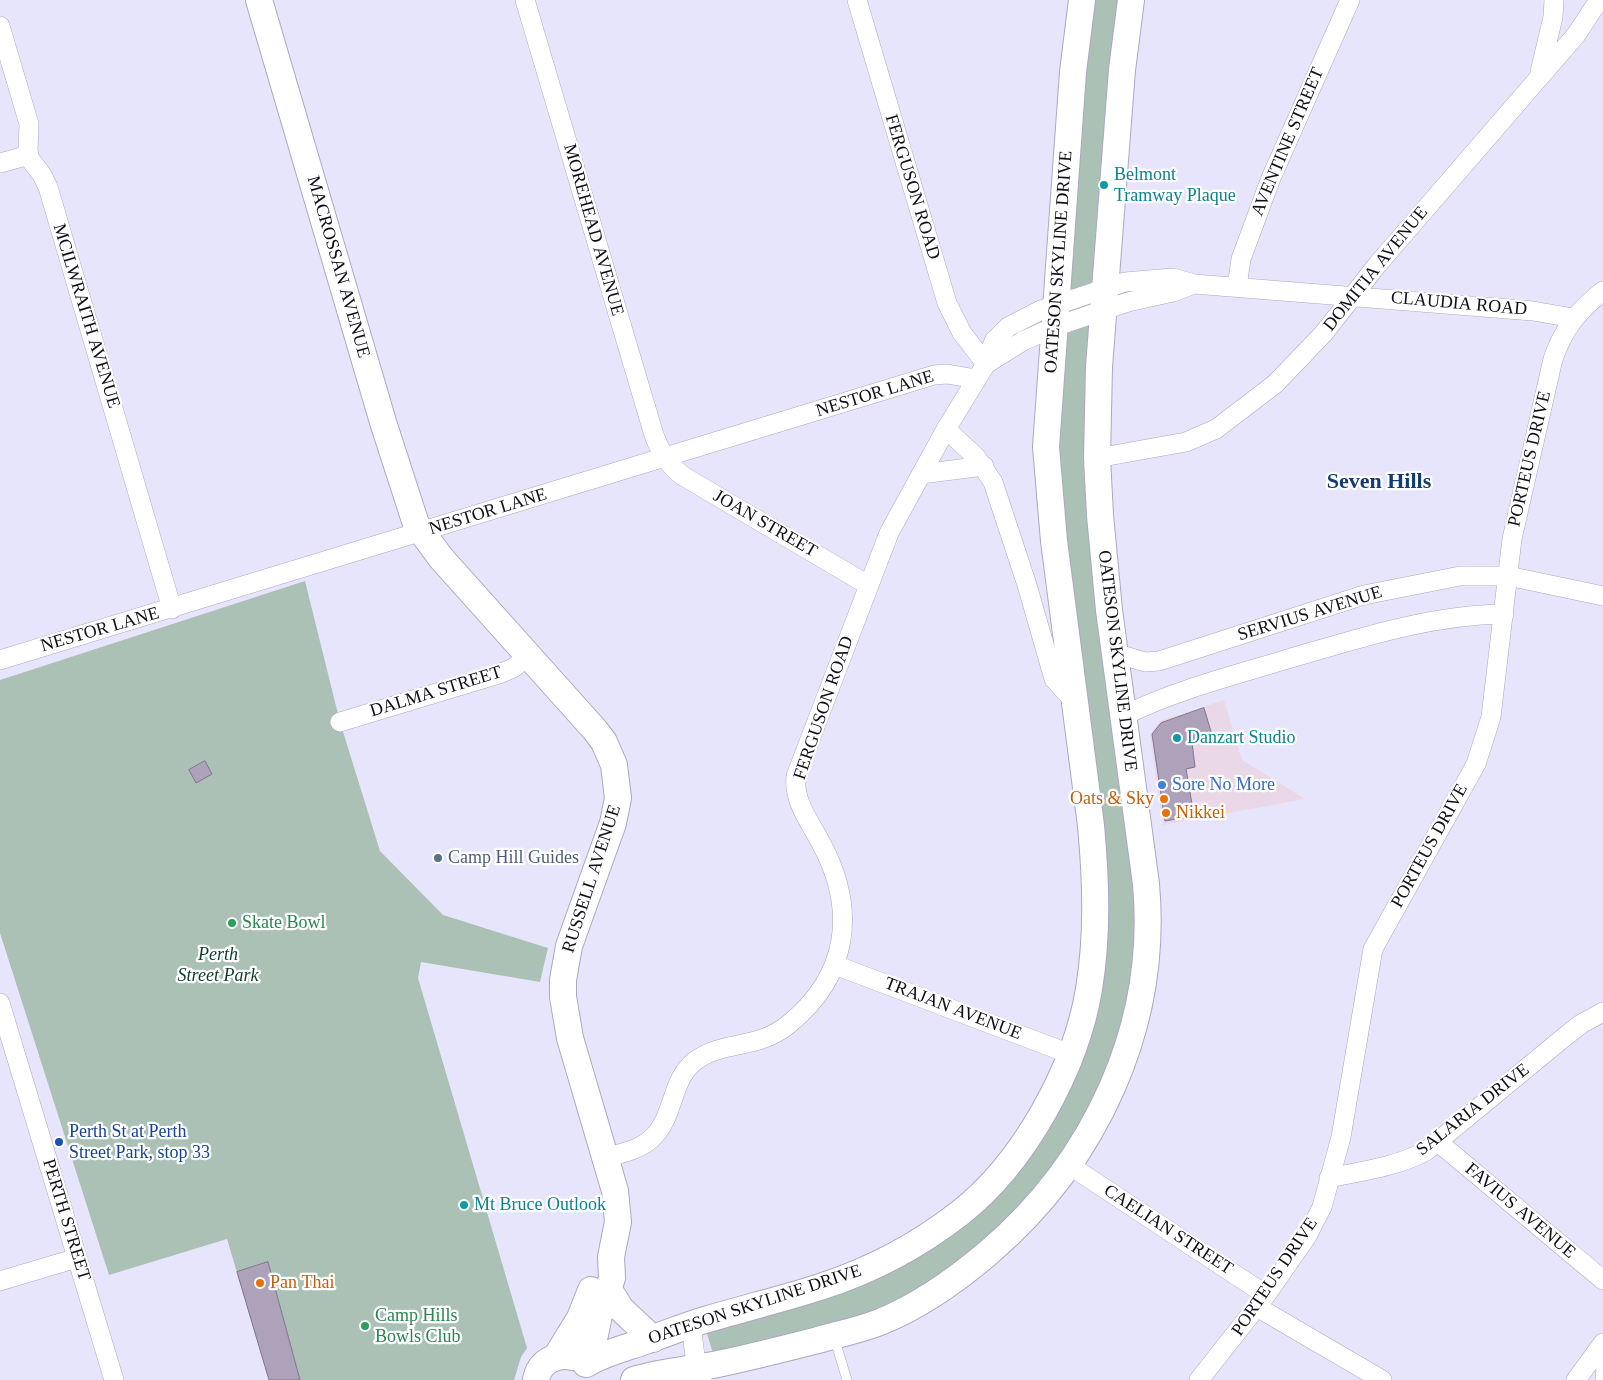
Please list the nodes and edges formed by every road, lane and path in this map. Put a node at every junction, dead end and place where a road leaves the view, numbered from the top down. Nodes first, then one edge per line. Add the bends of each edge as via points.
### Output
1 (259, 0) edge
2 (525, 0) edge
3 (857, 0) edge
4 (1082, 0) edge
5 (1131, 0) edge
6 (1350, 0) edge
7 (1554, 0) edge
8 (1599, 0) edge
9 (0, 26) edge
10 (1539, 75) junction
11 (29, 155) junction
12 (0, 163) edge
13 (1237, 287) junction
14 (1603, 291) edge
15 (1353, 295) junction
16 (1104, 300) junction
17 (1055, 315) junction
18 (1573, 318) junction
19 (981, 372) junction
20 (946, 430) junction
21 (1097, 458) junction
22 (665, 459) junction
23 (984, 466) junction
24 (921, 474) junction
25 (422, 532) junction
26 (1508, 576) junction
27 (868, 585) junction
28 (1603, 596) edge
29 (172, 609) junction
30 (1504, 614) junction
31 (1115, 653) junction
32 (529, 656) junction
33 (0, 660) edge
34 (1075, 702) junction
35 (1123, 716) junction
36 (340, 722) dead end
37 (836, 965) junction
38 (0, 1002) edge
39 (1603, 1012) edge
40 (1070, 1054) junction
41 (1438, 1142) junction
42 (606, 1158) junction
43 (1069, 1165) junction
44 (1329, 1178) junction
45 (77, 1258) junction
46 (611, 1258) junction
47 (1603, 1280) edge
48 (0, 1281) edge
49 (608, 1288) junction
50 (1262, 1301) junction
51 (691, 1324) junction
52 (834, 1336) junction
53 (653, 1339) junction
54 (1602, 1344) edge
55 (556, 1357) junction
56 (588, 1369) edge
57 (701, 1374) edge
58 (114, 1380) edge
59 (536, 1380) edge
60 (634, 1380) edge
61 (848, 1380) edge
62 (1199, 1380) edge
63 (1382, 1380) edge
64 (1576, 1380) edge
65 (1600, 1380) edge

1 - 25 main road, MACROSSAN AVENUE via 383,422 412,514
2 - 22 street, MOREHEAD AVENUE via 654,435
3 - 19 street, FERGUSON ROAD via 946,303
4 - 17 main road, OATESON SKYLINE DRIVE via 1073,72
5 - 16 main road, OATESON SKYLINE DRIVE via 1122,70
6 - 13 street, AVENTINE STREET via 1271,178 1241,259
7 - 10 street
8 - 10 street, DOMITIA AVENUE via 1576,35
9 - 11 street via 29,124
10 - 15 street, DOMITIA AVENUE
11 - 12 street
11 - 29 street, MCILWRAITH AVENUE via 48,187
13 - 15 street, CLAUDIA ROAD
13 - 16 street, CLAUDIA ROAD via 1194,284 1173,278 1141,280
14 - 18 street, PORTEUS DRIVE
15 - 18 street, CLAUDIA ROAD via 1533,311
15 - 21 street, DOMITIA AVENUE via 1324,333 1275,384 1216,428 1186,442
16 - 17 street, CLAUDIA ROAD
16 - 21 main road, OATESON SKYLINE DRIVE
17 - 19 street, FERGUSON ROAD
17 - 34 main road, OATESON SKYLINE DRIVE via 1047,419 1047,472
18 - 26 street, PORTEUS DRIVE via 1561,336 1553,359 1512,539
19 - 20 street, FERGUSON ROAD
19 - 22 street, NESTOR LANE via 934,376
20 - 23 street
20 - 24 street, FERGUSON ROAD
21 - 31 main road, OATESON SKYLINE DRIVE
22 - 25 street, NESTOR LANE
22 - 27 street, JOAN STREET via 683,476
23 - 24 street
23 - 34 street via 998,495 1054,679
24 - 27 street, FERGUSON ROAD via 889,533
25 - 29 street, NESTOR LANE
25 - 32 main road, RUSSELL AVENUE via 441,558
26 - 28 street, SERVIUS AVENUE
26 - 30 street, PORTEUS DRIVE
26 - 31 street, SERVIUS AVENUE via 1460,576 1364,595 1151,663
27 - 37 street, FERGUSON ROAD via 795,784 799,802 828,856 839,887 844,919
29 - 33 street, NESTOR LANE
30 - 35 street, SERVIUS AVENUE via 1459,617 1379,632 1222,679 1153,702
30 - 44 street, PORTEUS DRIVE via 1491,717 1476,764 1373,949 1341,1137
31 - 35 main road, OATESON SKYLINE DRIVE
32 - 36 street, DALMA STREET via 499,674
32 - 42 main road, RUSSELL AVENUE via 604,742 617,776 618,798 613,823 573,933 563,980 565,1018
34 - 40 main road, OATESON SKYLINE DRIVE via 1092,826 1096,905 1089,990
35 - 43 main road, OATESON SKYLINE DRIVE via 1147,904 1142,974 1134,1024 1116,1079 1097,1121
37 - 40 street, TRAJAN AVENUE
37 - 42 street, FERGUSON ROAD via 817,996 779,1032 753,1043 714,1051 694,1062 680,1080 657,1134 638,1147
38 - 45 street, PERTH STREET
39 - 41 street, SALARIA DRIVE via 1581,1024
40 - 51 main road, OATESON SKYLINE DRIVE via 1053,1096 1012,1158 974,1200 943,1226 906,1249 842,1279
41 - 44 street, SALARIA DRIVE via 1413,1158
41 - 47 street, FAVIUS AVENUE
42 - 46 main road, RUSSELL AVENUE via 618,1212
43 - 50 street, CAELIAN STREET
43 - 52 main road, OATESON SKYLINE DRIVE via 1021,1222 980,1260 933,1295 878,1323
44 - 50 street, PORTEUS DRIVE via 1322,1207 1307,1236
45 - 48 street
45 - 58 street, PERTH STREET
46 - 49 main road via 612,1278
46 - 55 main road via 597,1275 580,1318
49 - 53 main road via 621,1309
49 - 56 main road via 596,1326
50 - 62 street, PORTEUS DRIVE
50 - 63 street, CAELIAN STREET
51 - 53 main road, OATESON SKYLINE DRIVE
51 - 57 street
52 - 57 main road, OATESON SKYLINE DRIVE
52 - 61 lane
53 - 56 main road, OATESON SKYLINE DRIVE via 604,1354
54 - 64 street
54 - 65 lane
55 - 56 main road via 566,1355
55 - 59 main road via 541,1368
57 - 60 main road, OATESON SKYLINE DRIVE

